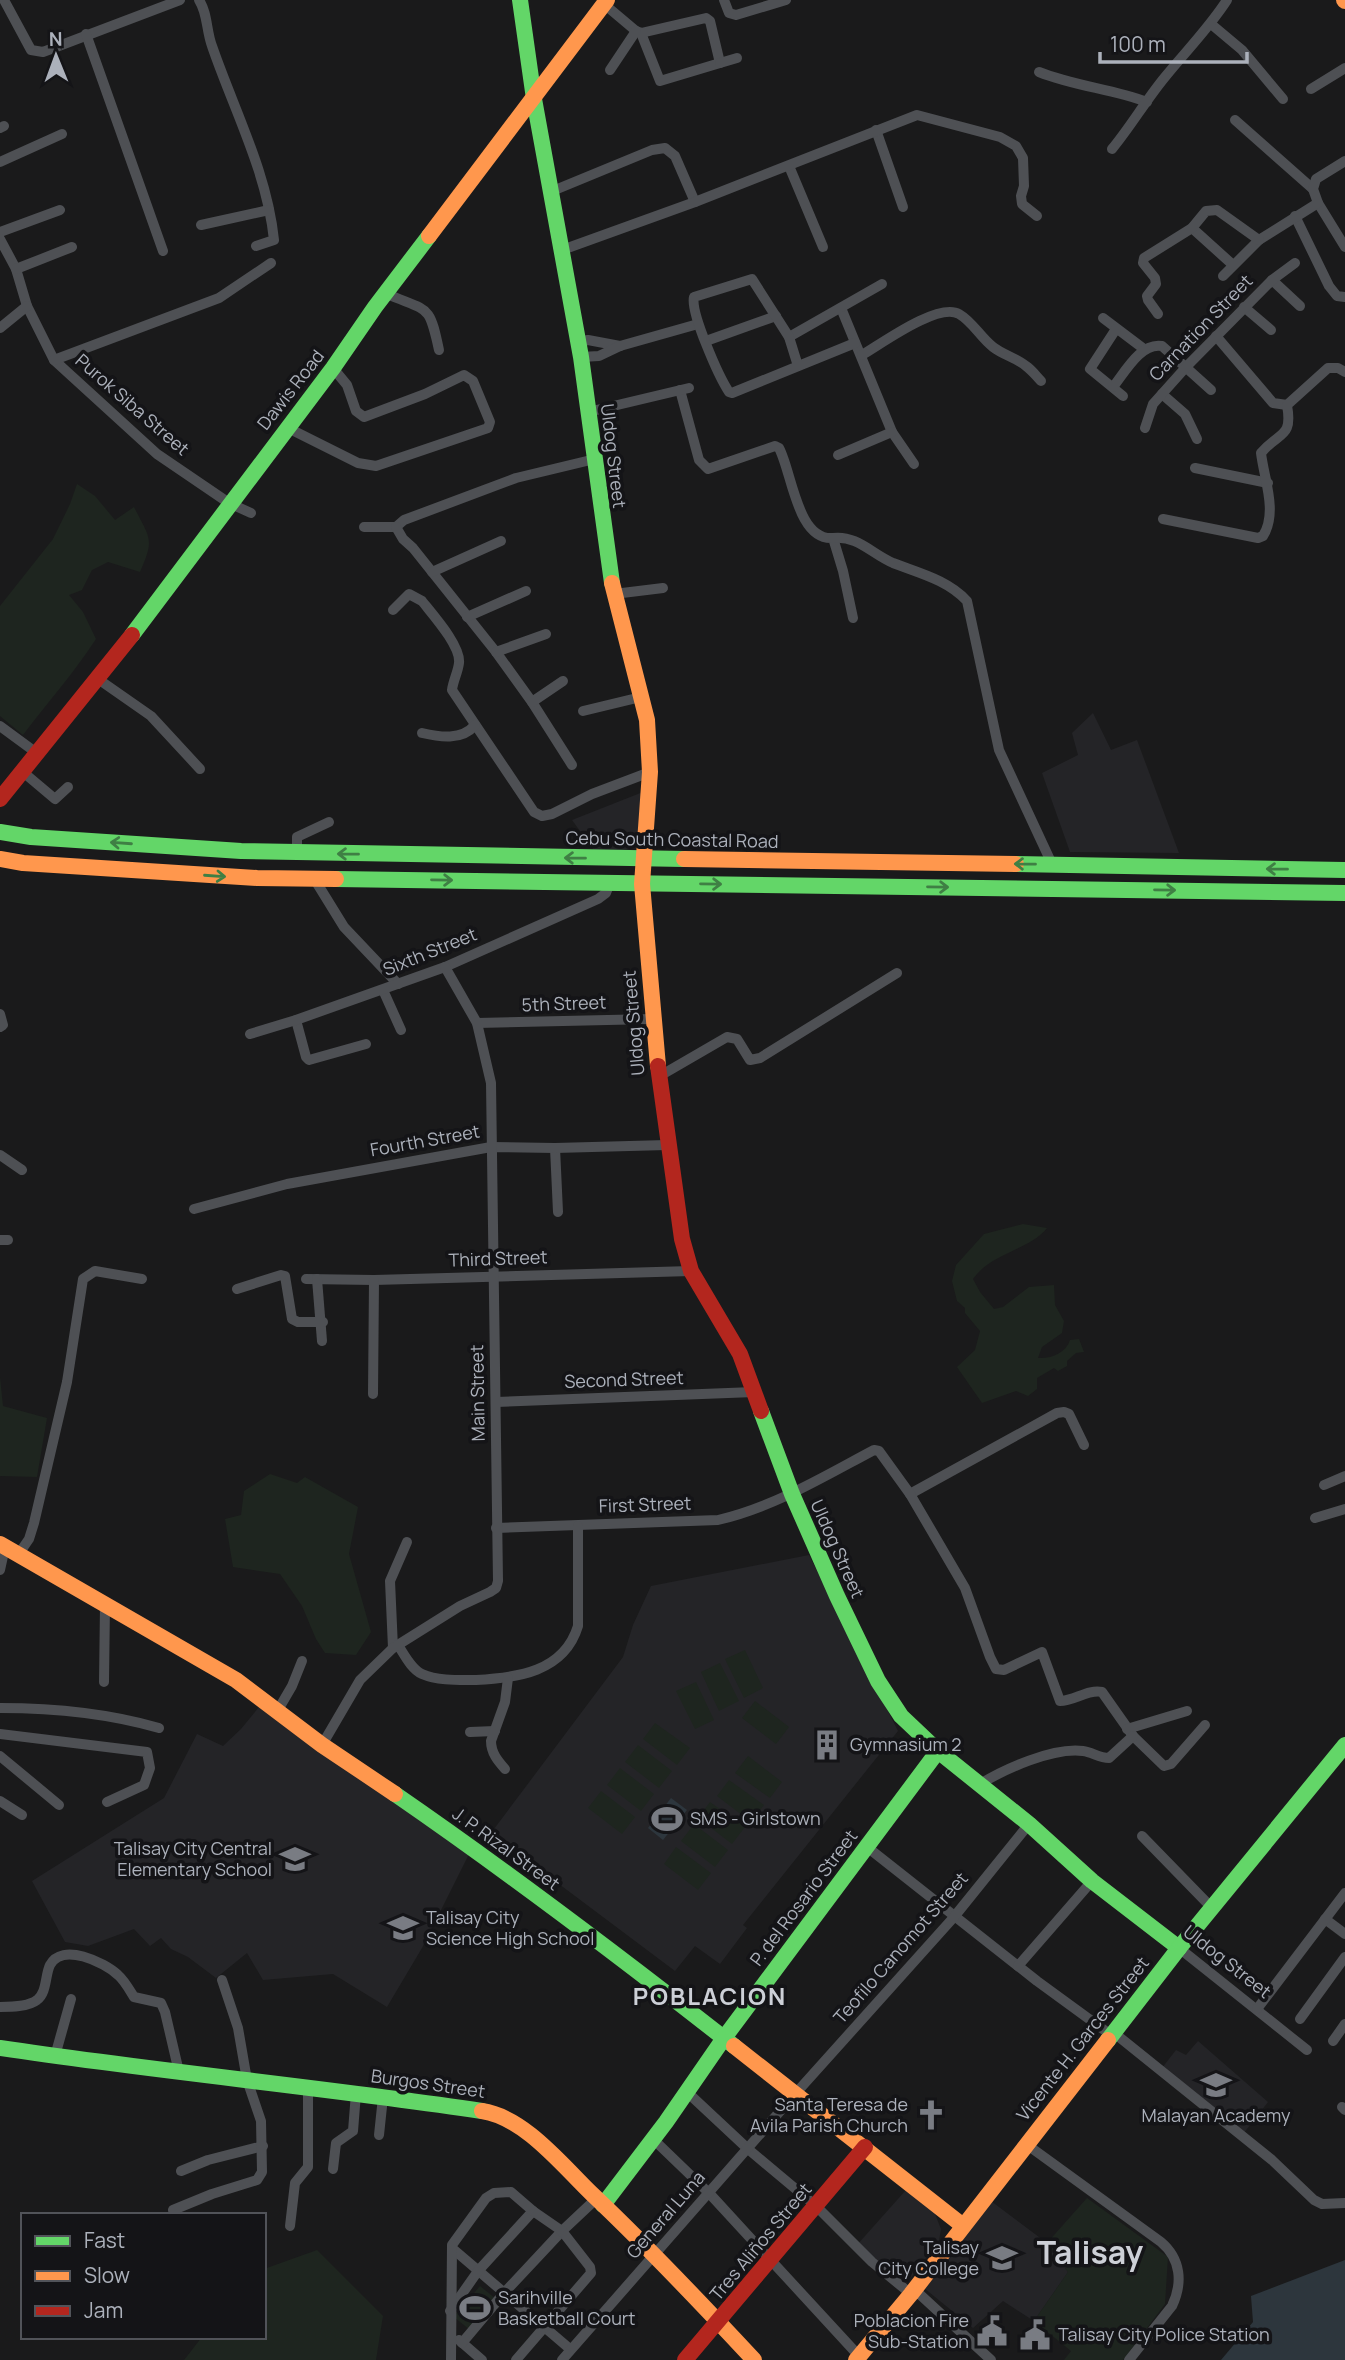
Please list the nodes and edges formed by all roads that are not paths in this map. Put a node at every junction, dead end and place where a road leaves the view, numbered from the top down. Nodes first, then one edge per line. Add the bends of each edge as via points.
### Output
1 (4, 0) edge
2 (180, 0) edge
3 (199, 0) edge
4 (520, 0) edge
5 (724, 0) edge
6 (786, 0) edge
7 (1227, 0) edge
8 (605, 2) edge
9 (5, 16) edge
10 (1211, 24) junction
11 (639, 32) junction
12 (86, 34) junction
13 (737, 58) dead end
14 (720, 63) junction
15 (1345, 68) edge
16 (610, 70) dead end
17 (1039, 72) dead end
18 (1311, 89) dead end
19 (534, 99) junction
20 (1283, 99) dead end
21 (1147, 102) junction
22 (1234, 120) dead end
23 (876, 130) junction
24 (62, 134) dead end
25 (1112, 149) dead end
26 (1345, 161) edge
27 (0, 162) edge
28 (789, 166) junction
29 (1314, 184) junction
30 (550, 192) junction
31 (695, 202) junction
32 (1318, 203) junction
33 (903, 207) dead end
34 (60, 210) dead end
35 (269, 210) junction
36 (1037, 216) dead end
37 (1295, 216) junction
38 (201, 225) dead end
39 (1192, 228) junction
40 (0, 232) edge
41 (0, 239) edge
42 (1259, 240) junction
43 (256, 246) dead end
44 (72, 247) dead end
45 (823, 247) dead end
46 (1345, 247) edge
47 (562, 250) junction
48 (163, 251) dead end
49 (271, 263) dead end
50 (1296, 263) dead end
51 (1233, 265) junction
52 (16, 269) junction
53 (1223, 276) dead end
54 (1272, 280) junction
55 (882, 284) dead end
56 (387, 294) junction
57 (1344, 297) edge
58 (27, 306) junction
59 (1300, 306) dead end
60 (1244, 307) junction
61 (841, 308) junction
62 (1158, 314) dead end
63 (776, 316) junction
64 (1103, 318) dead end
65 (698, 324) junction
66 (0, 328) edge
67 (1116, 329) junction
68 (1271, 330) dead end
69 (1216, 336) junction
70 (789, 337) junction
71 (706, 341) junction
72 (855, 343) junction
73 (620, 346) junction
74 (1144, 349) junction
75 (439, 350) dead end
76 (580, 350) junction
77 (862, 355) junction
78 (54, 360) junction
79 (799, 366) junction
80 (1187, 366) junction
81 (333, 369) junction
82 (1345, 372) edge
83 (1041, 382) dead end
84 (1113, 387) junction
85 (1211, 390) dead end
86 (1162, 394) junction
87 (1123, 396) dead end
88 (1287, 404) junction
89 (588, 412) junction
90 (286, 427) junction
91 (1145, 428) dead end
92 (892, 432) junction
93 (1197, 439) dead end
94 (838, 455) dead end
95 (595, 459) junction
96 (914, 464) dead end
97 (1195, 468) dead end
98 (1268, 483) junction
99 (229, 503) junction
100 (251, 513) dead end
101 (1163, 519) dead end
102 (364, 527) dead end
103 (396, 527) junction
104 (833, 538) junction
105 (501, 541) dead end
106 (432, 572) junction
107 (663, 588) dead end
108 (526, 591) dead end
109 (614, 594) junction
110 (393, 610) dead end
111 (467, 617) junction
112 (853, 618) dead end
113 (546, 634) dead end
114 (496, 652) junction
115 (97, 679) junction
116 (563, 681) dead end
117 (641, 697) junction
118 (531, 702) junction
119 (583, 711) dead end
120 (475, 725) junction
121 (0, 726) edge
122 (422, 733) dead end
123 (38, 754) junction
124 (572, 765) dead end
125 (200, 769) dead end
126 (23, 772) junction
127 (650, 772) junction
128 (68, 787) dead end
129 (0, 799) edge
130 (329, 822) dead end
131 (0, 832) edge
132 (297, 853) junction
133 (0, 859) edge
134 (643, 859) junction
135 (1052, 864) junction
136 (1345, 870) edge
137 (315, 878) junction
138 (610, 883) junction
139 (642, 884) junction
140 (1345, 893) edge
141 (445, 967) junction
142 (897, 973) dead end
143 (398, 984) junction
144 (383, 990) junction
145 (0, 1014) edge
146 (652, 1019) junction
147 (296, 1020) junction
148 (477, 1023) junction
149 (0, 1027) edge
150 (401, 1030) dead end
151 (250, 1034) dead end
152 (366, 1044) dead end
153 (658, 1077) junction
154 (667, 1145) junction
155 (491, 1147) junction
156 (555, 1148) junction
157 (0, 1155) edge
158 (22, 1170) dead end
159 (194, 1209) dead end
160 (558, 1212) dead end
161 (691, 1271) junction
162 (493, 1277) junction
163 (142, 1279) dead end
164 (374, 1280) junction
165 (237, 1289) dead end
166 (323, 1322) junction
167 (322, 1341) dead end
168 (754, 1392) junction
169 (373, 1394) dead end
170 (496, 1402) junction
171 (1084, 1445) dead end
172 (1345, 1476) edge
173 (1324, 1485) dead end
174 (792, 1494) junction
175 (910, 1494) junction
176 (1345, 1509) edge
177 (1315, 1518) dead end
178 (578, 1526) junction
179 (496, 1528) junction
180 (407, 1542) dead end
181 (8, 1549) edge
182 (0, 1570) edge
183 (105, 1605) junction
184 (395, 1647) junction
185 (302, 1661) dead end
186 (508, 1678) junction
187 (104, 1682) dead end
188 (0, 1708) edge
189 (278, 1710) junction
190 (1187, 1711) dead end
191 (1205, 1725) dead end
192 (159, 1728) dead end
193 (495, 1731) junction
194 (470, 1732) dead end
195 (1130, 1732) junction
196 (0, 1734) edge
197 (322, 1745) junction
198 (1345, 1745) edge
199 (938, 1751) junction
200 (0, 1756) edge
201 (505, 1769) dead end
202 (980, 1784) junction
203 (0, 1801) edge
204 (107, 1802) dead end
205 (59, 1805) dead end
206 (22, 1815) dead end
207 (1029, 1824) junction
208 (1142, 1836) dead end
209 (867, 1847) junction
210 (1093, 1881) junction
211 (1345, 1893) edge
212 (1212, 1908) junction
213 (954, 1917) junction
214 (1325, 1919) junction
215 (1345, 1934) edge
216 (1178, 1948) junction
217 (1345, 1957) edge
218 (1018, 1966) junction
219 (222, 1980) dead end
220 (71, 1999) dead end
221 (0, 2007) edge
222 (1257, 2009) junction
223 (1300, 2019) dead end
224 (1345, 2024) edge
225 (1112, 2034) junction
226 (724, 2038) junction
227 (1334, 2041) dead end
228 (0, 2048) edge
229 (1307, 2050) dead end
230 (55, 2056) junction
231 (179, 2072) junction
232 (247, 2080) junction
233 (307, 2087) junction
234 (687, 2092) junction
235 (356, 2093) junction
236 (796, 2093) junction
237 (383, 2097) junction
238 (379, 2135) dead end
239 (653, 2139) junction
240 (1026, 2144) junction
241 (263, 2146) junction
242 (865, 2147) junction
243 (748, 2149) junction
244 (333, 2169) dead end
245 (181, 2171) dead end
246 (709, 2193) junction
247 (599, 2202) junction
248 (1345, 2203) edge
249 (816, 2206) junction
250 (173, 2210) dead end
251 (533, 2211) junction
252 (962, 2225) junction
253 (290, 2226) dead end
254 (562, 2231) junction
255 (453, 2249) junction
256 (656, 2255) junction
257 (771, 2260) junction
258 (478, 2271) junction
259 (913, 2291) junction
260 (504, 2293) junction
261 (449, 2312) junction
262 (718, 2322) junction
263 (544, 2327) junction
264 (453, 2332) junction
265 (462, 2343) junction
266 (570, 2349) junction
267 (858, 2358) edge
268 (451, 2360) edge
269 (482, 2360) edge
270 (516, 2360) edge
271 (562, 2360) edge
272 (685, 2360) edge
273 (754, 2360) edge
274 (991, 2360) edge
275 (1129, 2360) edge

1 - 9 street
2 - 12 street
3 - 35 street
4 - 19 main road, Uldog Street
5 - 6 street via 733,15
7 - 10 street
8 - 11 street
8 - 19 main road, Dawis Road
9 - 12 street via 36,52
10 - 20 street
10 - 21 street
11 - 14 street via 706,18
11 - 14 street via 660,82
11 - 16 street
12 - 48 street
13 - 14 street
15 - 18 street
17 - 21 street
19 - 30 main road, Uldog Street
19 - 56 main road, Dawis Road
21 - 25 street
22 - 29 street
23 - 28 street
23 - 33 street
23 - 36 street via 917,115 1000,137 1016,146 1023,158 1022,204
24 - 27 street
26 - 29 street
28 - 31 street
28 - 45 street
29 - 32 street
30 - 31 street via 665,148 674,156
30 - 47 main road, Uldog Street
31 - 47 street
32 - 37 street
32 - 46 street
34 - 40 street
35 - 38 street
35 - 43 street via 274,240
37 - 42 street
37 - 57 street via 1329,286
39 - 42 street via 1212,209
39 - 51 street
39 - 62 street via 1144,258 1156,284 1147,296
41 - 52 street, Purok Siba Street
42 - 51 street
44 - 52 street
47 - 76 main road, Uldog Street
49 - 78 street via 219,298
50 - 54 street, Carnation Street
51 - 53 street
52 - 58 street, Purok Siba Street
54 - 59 street
54 - 60 street, Carnation Street
55 - 61 street
56 - 75 street via 427,311
56 - 81 main road, Dawis Road
58 - 66 street
58 - 78 street, Purok Siba Street
60 - 68 street
60 - 69 street, Carnation Street
61 - 70 street
61 - 72 street
63 - 65 street via 755,281 748,279 694,297
63 - 70 street
63 - 71 street
64 - 67 street
65 - 71 street
65 - 73 street
67 - 74 street
67 - 84 street via 1090,369
69 - 80 street, Carnation Street
69 - 88 street via 1273,403
70 - 79 street
71 - 79 street via 732,393
72 - 77 street
72 - 79 street
73 - 76 street via 599,356
73 - 76 street via 588,340
74 - 80 street via 1163,346
74 - 84 street
76 - 89 main road, Uldog Street
77 - 83 street via 938,313 955,312 1000,353 1025,364
77 - 92 street
78 - 99 street, Purok Siba Street via 157,454
80 - 85 street
80 - 86 street, Carnation Street
81 - 90 main road, Dawis Road
81 - 90 street via 364,417 464,375 473,381 490,422 488,428 376,466 358,463
82 - 88 street via 1328,368
84 - 87 street
86 - 91 street, Carnation Street via 1153,404
86 - 93 street via 1185,414
88 - 98 street via 1288,429 1261,453
89 - 95 main road, Uldog Street
89 - 104 street via 685,389 703,466 709,469 779,448 805,521 814,534
90 - 99 main road, Dawis Road
92 - 94 street
92 - 96 street
95 - 103 street via 516,478
95 - 109 main road, Uldog Street
97 - 98 street
98 - 101 street via 1263,537
99 - 100 street, Purok Siba Street
99 - 115 main road, Dawis Road
102 - 103 street
103 - 106 street
104 - 112 street
104 - 135 street via 858,542 958,591 967,601 999,750
105 - 106 street
106 - 111 street
107 - 109 street
108 - 111 street
109 - 117 main road, Uldog Street
110 - 120 street via 408,594 415,596 447,635 459,655 452,690
111 - 114 street
113 - 114 street
114 - 118 street
115 - 123 main road, Dawis Road
115 - 125 street via 150,716
116 - 118 street
117 - 119 street
117 - 127 main road, Uldog Street
118 - 124 street
120 - 122 street via 447,737
120 - 127 street via 534,812 542,816
121 - 123 street
123 - 126 main road, Dawis Road
126 - 128 street via 55,799
126 - 129 main road, Dawis Road
127 - 134 main road, Uldog Street
130 - 132 street via 298,837
132 -> 131 main road, Cebu South Coastal Road
134 -> 132 main road, Cebu South Coastal Road
133 -> 137 main road
135 -> 134 main road, Cebu South Coastal Road
134 - 139 main road, Uldog Street
136 -> 135 main road, Cebu South Coastal Road
137 -> 138 main road
137 - 143 street via 344,927
138 - 139 main road
138 - 141 street, Sixth Street via 598,899
139 -> 140 main road
139 - 146 main road, Uldog Street
141 - 143 street, Sixth Street
141 - 148 street, Main Street
142 - 153 street via 760,1058 750,1060 737,1038 727,1037
143 - 144 street, Sixth Street
144 - 147 street, Sixth Street
144 - 150 street
145 - 149 street via 4,1025
146 - 148 street, 5th Street
146 - 153 main road, Uldog Street
147 - 151 street, Sixth Street
147 - 152 street via 309,1060
148 - 155 street, Main Street via 491,1083
153 - 154 main road, Uldog Street
154 - 156 street, Fourth Street
154 - 161 main road, Uldog Street
155 - 156 street, Fourth Street
155 - 159 street, Fourth Street via 287,1184
155 - 162 street, Main Street
156 - 160 street
157 - 158 street
161 - 162 street, Third Street
161 - 168 main road, Uldog Street via 740,1354
162 - 164 street, Third Street
162 - 170 street, Main Street
163 - 181 street via 94,1271 83,1279 67,1382 34,1523 29,1539
164 - 166 street, Third Street via 312,1279
164 - 169 street
165 - 166 street via 285,1276 294,1322
166 - 167 street
168 - 170 street, Second Street
168 - 174 main road, Uldog Street
170 - 179 street, Main Street
171 - 175 street via 1069,1414 1057,1413
172 - 173 street
174 - 175 street, First Street via 874,1450 883,1453
174 - 178 street, First Street via 749,1513 718,1520
174 - 199 main road, Uldog Street via 878,1681 901,1717
175 - 195 street via 965,1588 996,1669 1004,1670 1042,1652 1060,1700 1099,1691
176 - 177 street
178 - 179 street, First Street
178 - 186 street via 575,1637 559,1657 538,1671
179 - 184 street, Main Street via 496,1588
180 - 184 street via 390,1581
181 - 182 street
181 - 183 main road, J. P. Rizal Street
183 - 187 street
183 - 189 main road, J. P. Rizal Street via 236,1680
184 - 186 street via 418,1672 434,1678
184 - 197 street, Main Street via 359,1680
185 - 189 street
186 - 193 street
188 - 192 street via 48,1708
189 - 197 main road, J. P. Rizal Street
190 - 195 street
191 - 195 street via 1167,1766
193 - 194 street
193 - 201 street via 491,1748
195 - 202 street via 1108,1758 1086,1751 1063,1751
196 - 204 street via 147,1752 150,1768 144,1784
197 - 226 main road, J. P. Rizal Street via 473,1848
198 - 212 main road, Vicente H. Garces Street
199 - 202 main road, Uldog Street
199 - 209 main road, P. del Rosario Street
200 - 205 street
202 - 207 main road, Uldog Street
203 - 206 street
207 - 210 main road, Uldog Street
207 - 213 street, Teofilo Canomot Street
208 - 212 street
209 - 213 street
209 - 226 main road, P. del Rosario Street
210 - 216 main road, Uldog Street
210 - 218 street
211 - 214 street
212 - 216 main road, Vicente H. Garces Street
213 - 218 street
213 - 236 street, Teofilo Canomot Street
214 - 215 street
214 - 222 street
216 - 222 street, Uldog Street
216 - 225 main road, Vicente H. Garces Street
217 - 223 street
218 - 225 street
219 - 232 street via 238,2028
220 - 230 street
221 - 231 street via 38,2000 55,1958 72,1955 104,1965 120,1976 134,1997 161,2003
222 - 229 street, Uldog Street
224 - 227 street
225 - 240 main road, Vicente H. Garces Street
225 - 248 street via 1272,2160 1314,2200
226 - 234 main road, P. del Rosario Street
226 - 236 main road, J. P. Rizal Street
228 - 230 main road, Burgos Street
230 - 231 main road, Burgos Street
231 - 232 main road, Burgos Street
232 - 233 main road, Burgos Street
232 - 241 street via 261,2121
233 - 235 main road, Burgos Street
233 - 253 street via 308,2167 295,2183
234 - 239 main road, P. del Rosario Street
234 - 243 street
235 - 237 main road, Burgos Street
235 - 244 street via 353,2131 336,2143
236 - 242 main road, J. P. Rizal Street
236 - 243 street, General Luna
237 - 238 street
237 - 247 main road, Burgos Street via 495,2113 531,2135
239 - 246 street
239 - 247 main road, P. del Rosario Street
240 - 252 main road, Vicente H. Garces Street
240 - 275 street via 1161,2242 1175,2258 1178,2272 1172,2306
241 - 245 street
241 - 250 street via 262,2172 257,2180
242 - 249 main road, Tres Aliños Street
242 - 252 main road, J. P. Rizal Street
243 - 246 street, General Luna
243 - 249 street
246 - 256 street, General Luna
246 - 257 street
247 - 254 street
247 - 256 main road, Burgos Street
249 - 257 main road, Tres Aliños Street
249 - 259 street via 872,2262
251 - 254 street
251 - 255 street via 512,2192 494,2193 452,2244
251 - 258 street
252 - 259 main road, Vicente H. Garces Street
254 - 260 street
254 - 263 street via 591,2273
255 - 258 street
255 - 261 street
256 - 262 main road, Burgos Street
256 - 266 street, General Luna
257 - 262 main road, Tres Aliños Street
257 - 267 street
258 - 260 street
258 - 261 street
259 - 267 main road, Vicente H. Garces Street
259 - 274 street
260 - 263 street
260 - 265 street
261 - 264 street
262 - 272 main road, Tres Aliños Street
262 - 273 main road, Burgos Street
263 - 266 street
263 - 270 street
264 - 265 street
264 - 268 street
265 - 269 street
266 - 271 street, General Luna

